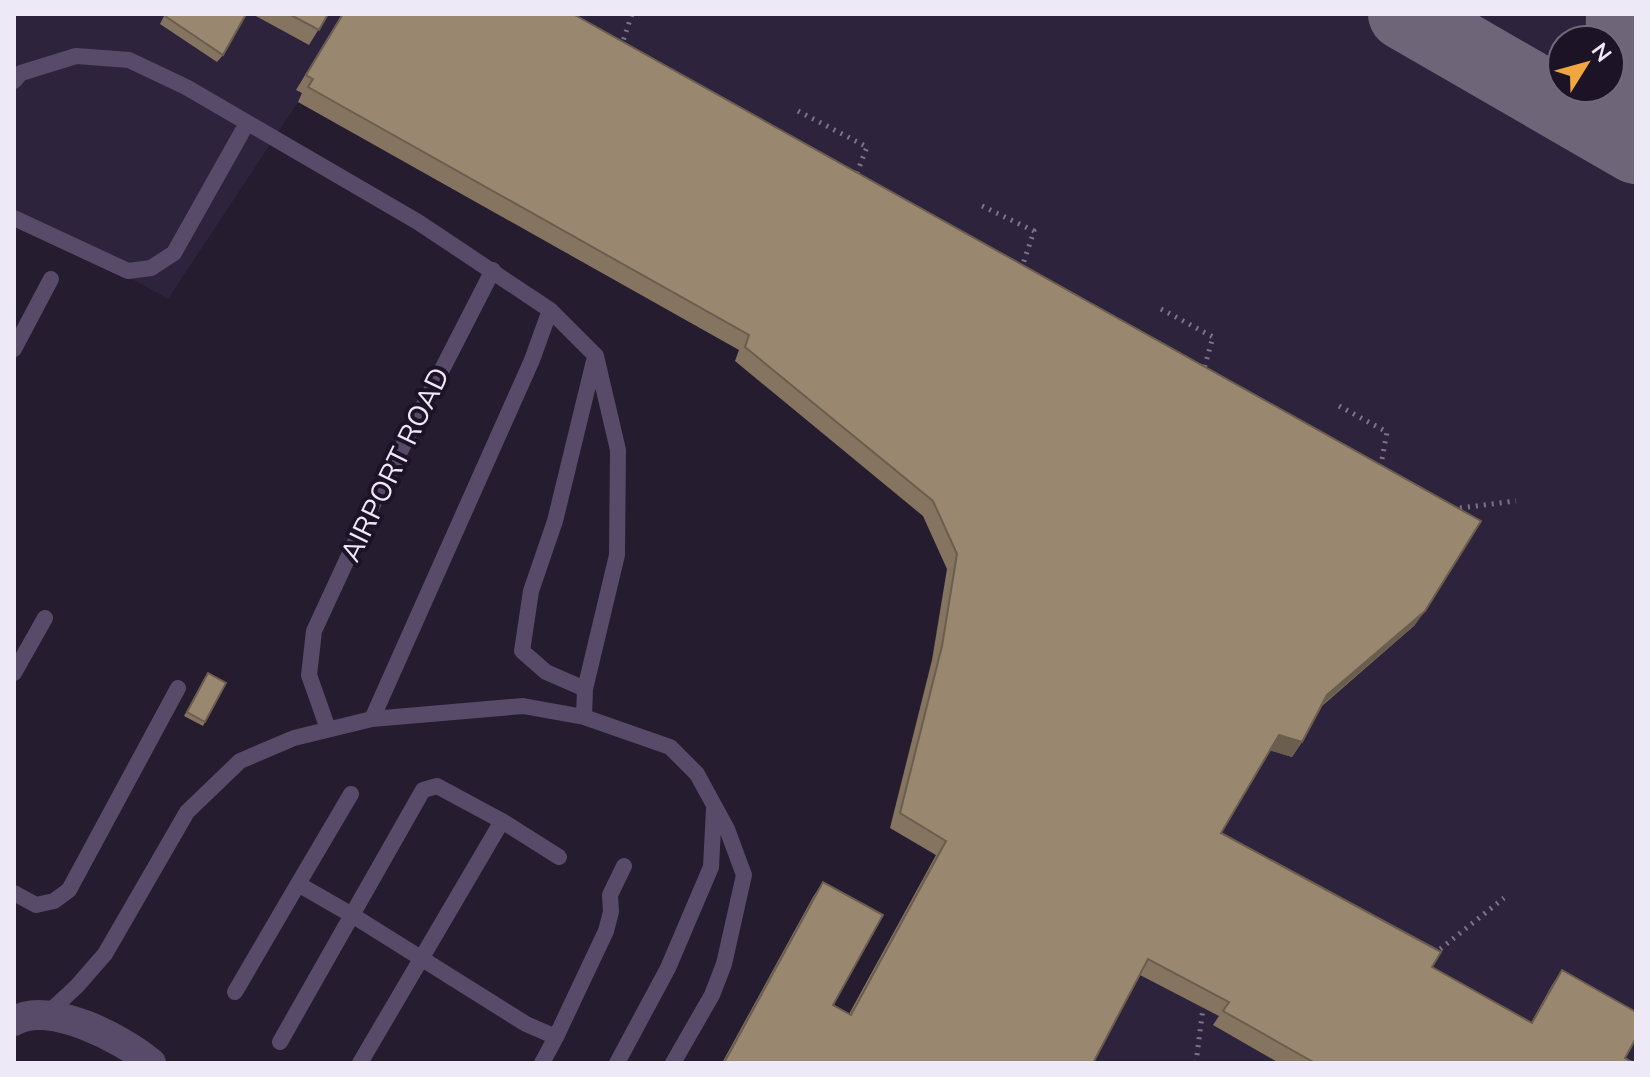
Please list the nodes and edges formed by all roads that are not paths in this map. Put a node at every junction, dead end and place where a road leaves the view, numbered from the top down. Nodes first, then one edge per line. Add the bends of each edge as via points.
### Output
1 (14, 81) edge
2 (242, 132) dead end
3 (14, 218) edge
4 (493, 270) junction
5 (51, 279) dead end
6 (550, 310) junction
7 (14, 349) edge
8 (596, 356) junction
9 (45, 618) dead end
10 (14, 673) edge
11 (178, 688) dead end
12 (585, 689) junction
13 (584, 717) junction
14 (372, 719) junction
15 (328, 729) junction
16 (351, 794) dead end
17 (714, 807) junction
18 (502, 821) junction
19 (559, 857) dead end
20 (624, 866) dead end
21 (298, 884) junction
22 (14, 893) edge
23 (352, 915) junction
24 (420, 959) junction
25 (235, 992) dead end
26 (47, 1014) junction
27 (14, 1021) edge
28 (556, 1037) junction
29 (280, 1042) dead end
30 (151, 1063) edge
31 (360, 1063) edge
32 (542, 1063) edge
33 (617, 1063) edge
34 (673, 1063) edge

1 - 4 lane via 21,73 76,56 129,60 227,111
2 - 3 lane via 174,253 151,268 128,271
4 - 6 lane
4 - 15 lane, AIRPORT ROAD via 314,631 309,675
5 - 7 lane
6 - 8 lane
6 - 14 lane
8 - 12 lane via 618,450 617,555
8 - 12 lane via 555,521 531,591 522,651 546,672
9 - 10 lane
11 - 22 lane via 69,890 36,905
12 - 13 lane
13 - 14 lane via 523,706
13 - 17 lane via 670,747 697,774
14 - 15 lane
15 - 26 lane via 240,761 187,812 105,954
16 - 21 lane
17 - 33 lane via 711,867 668,968
17 - 34 lane via 744,875 724,964
18 - 19 lane
18 - 23 lane via 437,786 423,790
18 - 24 lane
20 - 28 lane via 610,895 606,931
21 - 23 lane
21 - 25 lane
23 - 24 lane
23 - 29 lane
24 - 28 lane
24 - 31 lane
26 - 27 street
26 - 30 street via 92,1028
28 - 32 lane

